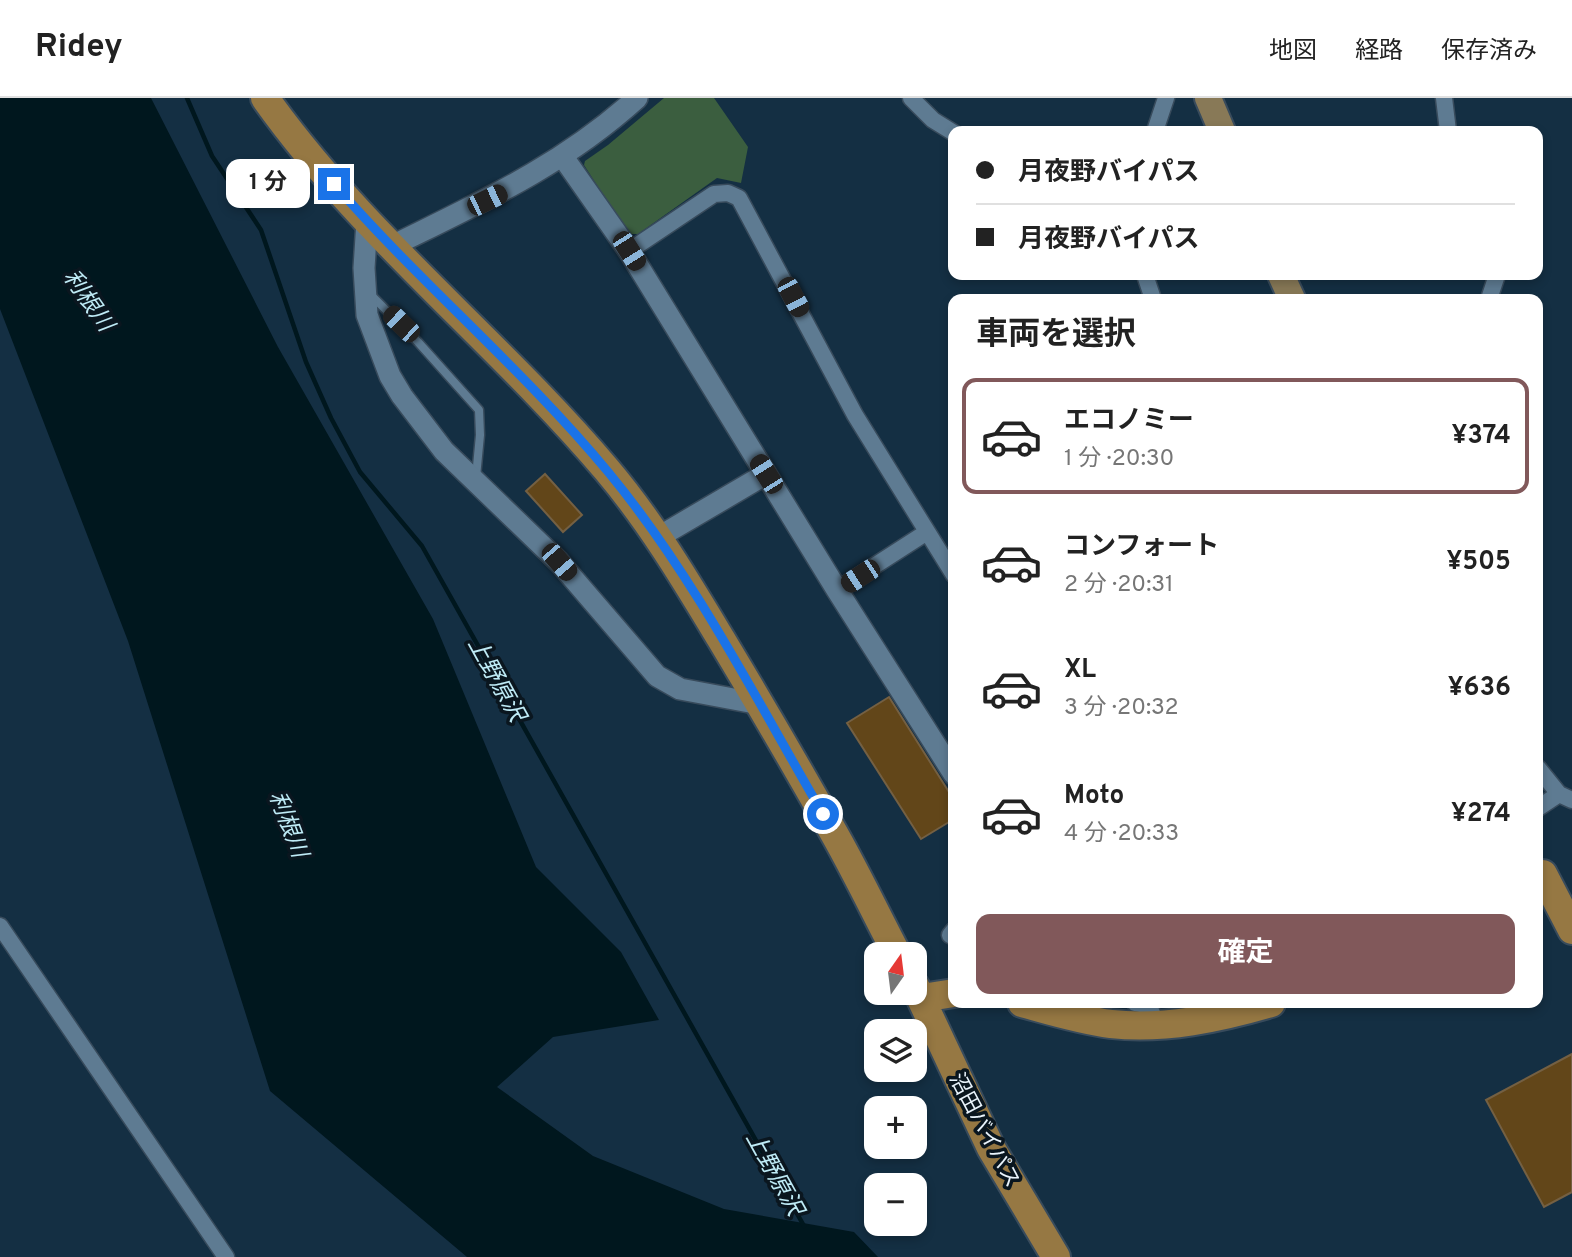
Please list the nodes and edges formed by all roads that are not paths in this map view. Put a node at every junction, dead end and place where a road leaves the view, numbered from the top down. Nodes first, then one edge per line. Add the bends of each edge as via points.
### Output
1 (265, 98) edge
2 (637, 98) edge
3 (911, 98) edge
4 (1166, 98) edge
5 (1208, 98) edge
6 (1444, 98) edge
7 (1157, 126) edge
8 (1220, 126) edge
9 (1447, 126) edge
10 (948, 130) edge
11 (563, 157) junction
12 (367, 221) junction
13 (392, 246) junction
14 (629, 251) junction
15 (365, 290) junction
16 (766, 474) junction
17 (475, 484) junction
18 (927, 532) junction
19 (657, 538) junction
20 (948, 565) edge
21 (837, 590) junction
22 (760, 704) junction
23 (948, 765) edge
24 (1543, 773) edge
25 (1566, 797) edge
26 (1543, 806) edge
27 (1543, 877) edge
28 (0, 926) edge
29 (1572, 930) edge
30 (891, 942) edge
31 (928, 992) edge
32 (948, 993) edge
33 (925, 1005) edge
34 (1041, 1008) edge
35 (1150, 1008) edge
36 (1250, 1008) edge
37 (1157, 1025) junction
38 (226, 1257) edge
39 (1056, 1257) edge

1 - 12 highway via 301,147
2 - 11 street
3 - 10 street
4 - 7 street
5 - 8 main road
6 - 9 street
11 - 13 street
11 - 14 street
12 - 13 highway
12 - 15 street
13 - 19 highway via 573,432
14 - 16 street
14 - 18 street via 713,194 739,198 855,415
15 - 17 street via 368,315 390,376 429,433
15 - 17 lane via 479,410
16 - 19 street
16 - 21 street
17 - 22 street via 559,562 657,676 680,689
18 - 20 street
18 - 21 street
19 - 22 highway
21 - 23 street
22 - 30 highway
24 - 25 street
25 - 26 street
27 - 29 highway
28 - 38 street
31 - 32 highway
33 - 39 highway, 沼田バイパス via 991,1148
34 - 37 highway via 1089,1021
35 - 37 street
36 - 37 highway

